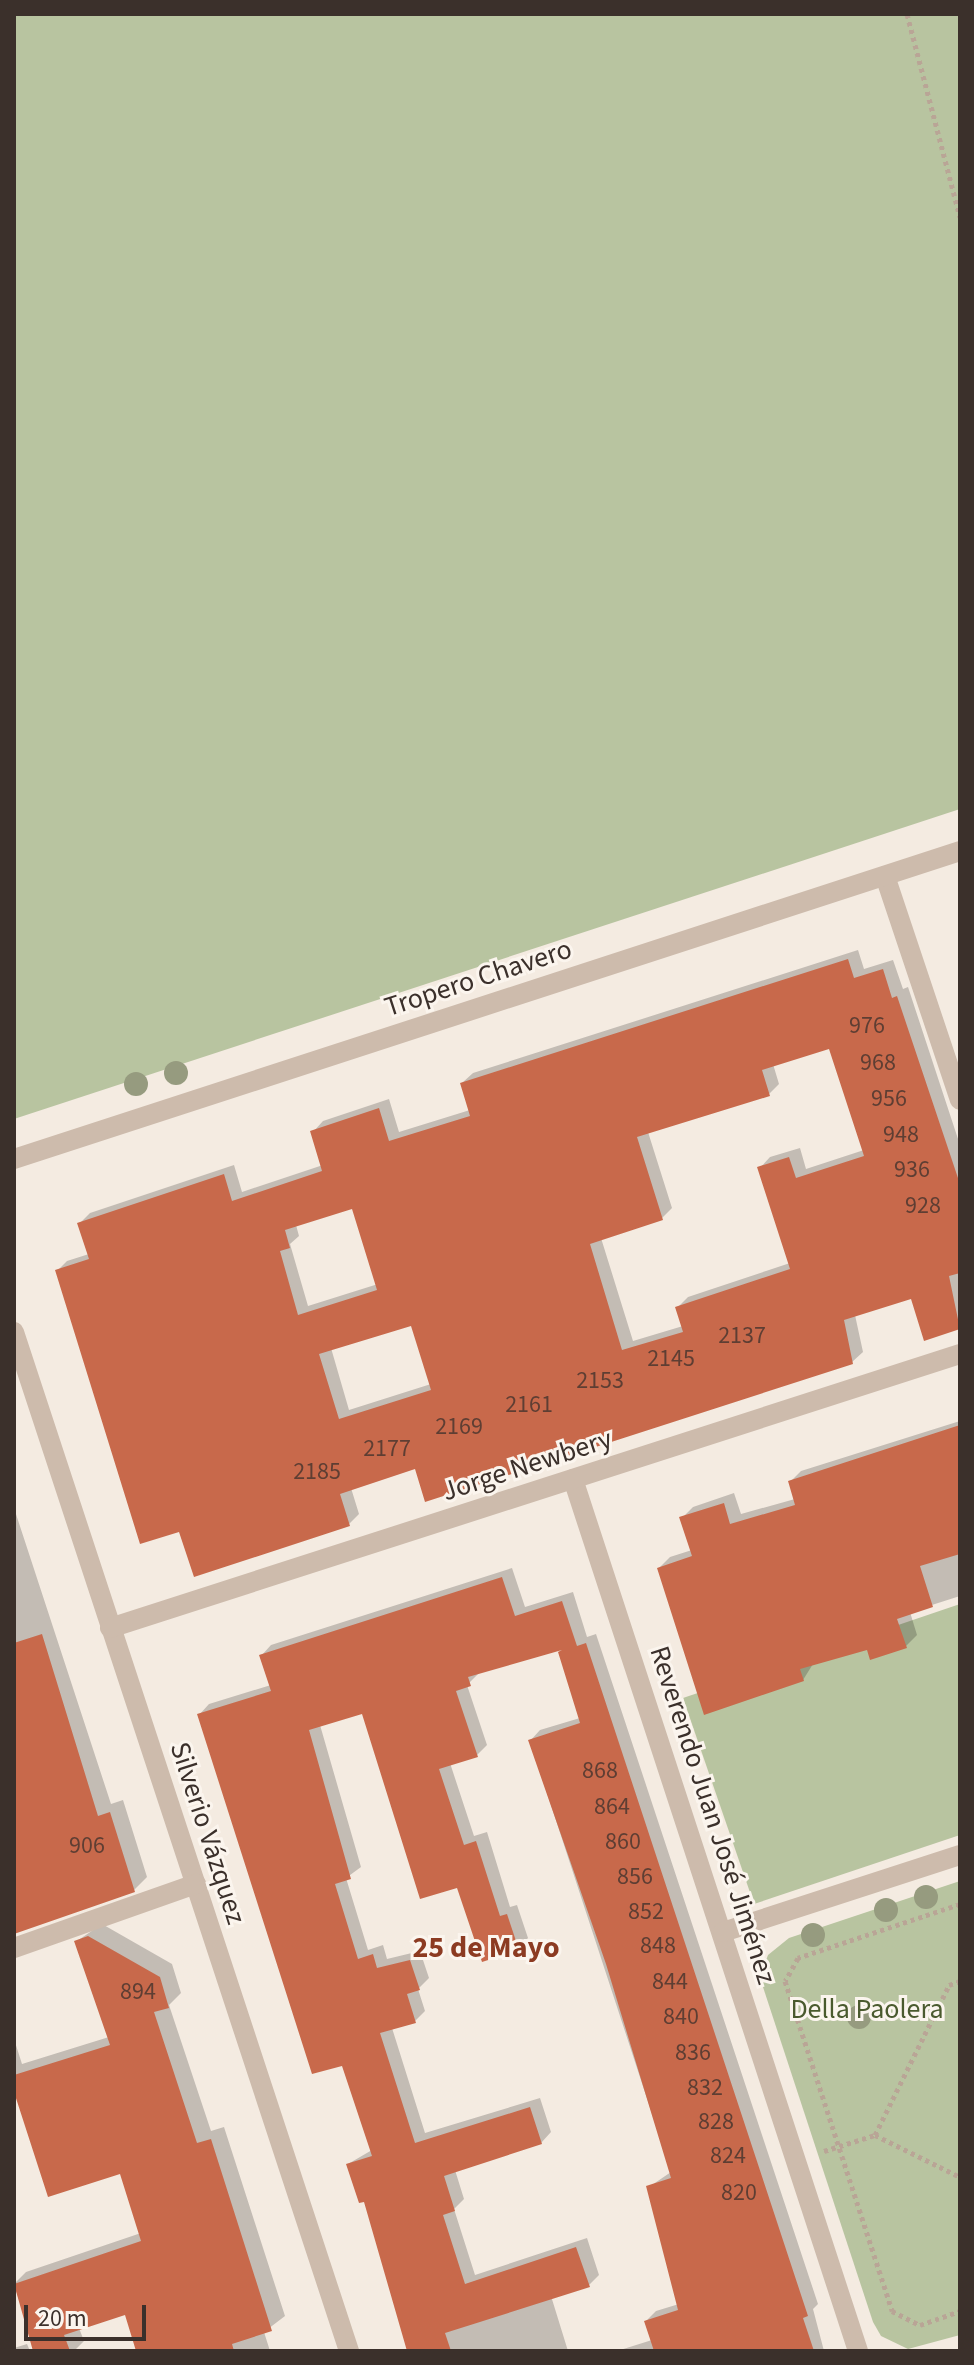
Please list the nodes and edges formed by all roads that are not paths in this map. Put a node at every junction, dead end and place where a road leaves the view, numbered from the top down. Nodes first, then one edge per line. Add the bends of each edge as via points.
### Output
1 (960, 851) edge
2 (885, 876) junction
3 (960, 1100) edge
4 (14, 1159) edge
5 (14, 1332) edge
6 (960, 1354) edge
7 (573, 1479) junction
8 (110, 1628) junction
9 (960, 1855) edge
10 (196, 1884) junction
11 (723, 1932) junction
12 (14, 1948) edge
13 (349, 2351) edge
14 (858, 2351) edge

1 - 2 street, Tropero Chavero
2 - 3 street
2 - 4 street, Tropero Chavero
5 - 8 street, Silverio Vázquez
6 - 7 street, Jorge Newbery
7 - 8 street, Jorge Newbery
7 - 11 street, Reverendo Juan José Jiménez
8 - 10 street, Silverio Vázquez
9 - 11 street
10 - 12 street
10 - 13 street, Silverio Vázquez
11 - 14 street, Reverendo Juan José Jiménez

